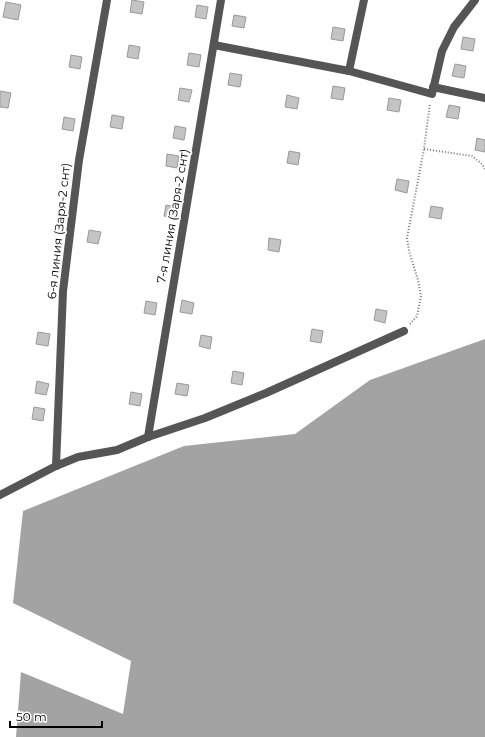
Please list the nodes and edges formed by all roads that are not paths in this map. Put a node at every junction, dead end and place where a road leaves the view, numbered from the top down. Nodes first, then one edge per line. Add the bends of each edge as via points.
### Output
1 (106, 0) edge
2 (222, 0) edge
3 (364, 0) edge
4 (475, 0) edge
5 (214, 46) junction
6 (349, 71) junction
7 (432, 90) junction
8 (485, 98) edge
9 (404, 331) road end
10 (148, 437) junction
11 (56, 466) junction
12 (0, 495) edge

1 - 11 street, 6-я линия (Заря-2 снт) via 79,160 63,291
2 - 5 street, 7-я линия (Заря-2 снт)
3 - 6 street
4 - 7 street via 454,27 442,51
5 - 6 street
5 - 10 street, 7-я линия (Заря-2 снт)
6 - 7 street
7 - 8 street
9 - 10 street via 219,413
10 - 11 street via 117,450 78,457
11 - 12 street

